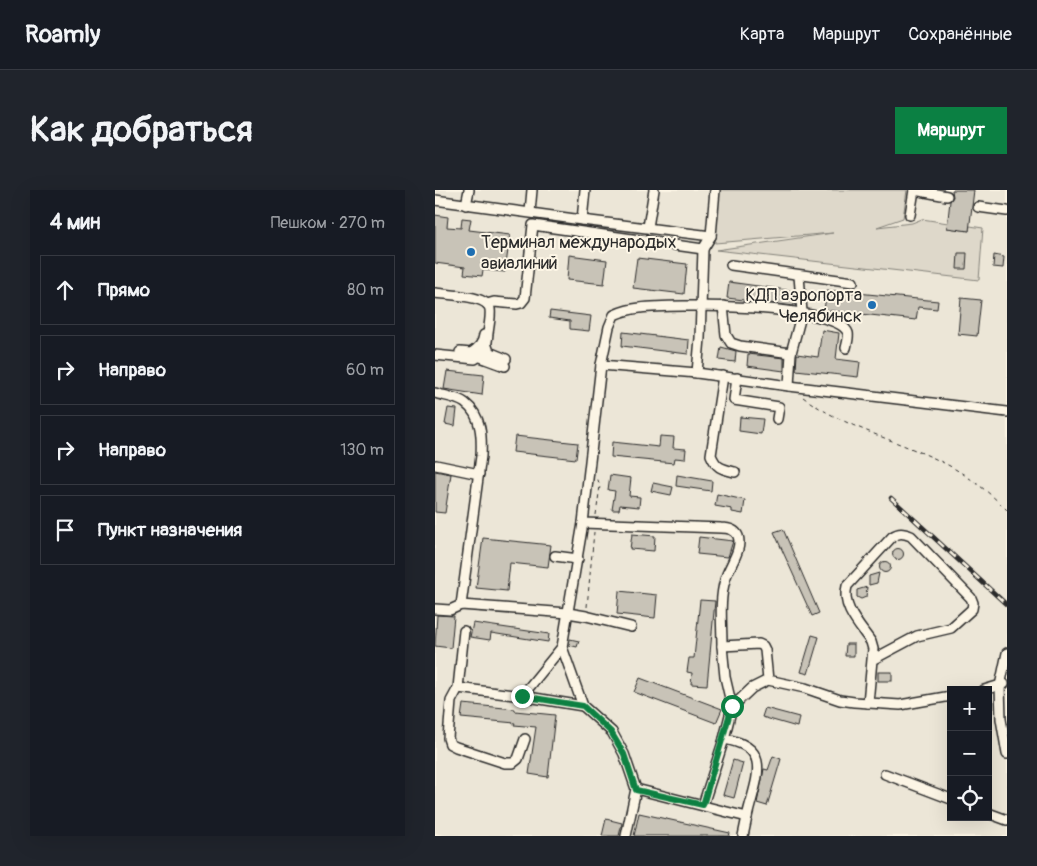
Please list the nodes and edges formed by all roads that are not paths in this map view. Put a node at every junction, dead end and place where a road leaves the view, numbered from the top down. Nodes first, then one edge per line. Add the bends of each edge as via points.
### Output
1 (469, 190) edge
2 (532, 190) edge
3 (576, 190) edge
4 (653, 190) edge
5 (715, 190) edge
6 (914, 190) edge
7 (585, 192) edge
8 (947, 196) dead end
9 (435, 200) edge
10 (466, 205) junction
11 (978, 207) dead end
12 (1007, 211) edge
13 (530, 212) junction
14 (910, 215) dead end
15 (582, 220) junction
16 (648, 227) junction
17 (711, 236) junction
18 (703, 249) junction
19 (731, 265) dead end
20 (799, 276) junction
21 (853, 282) dead end
22 (435, 293) edge
23 (435, 298) edge
24 (487, 304) junction
25 (702, 305) junction
26 (723, 306) junction
27 (802, 312) junction
28 (485, 342) junction
29 (846, 348) dead end
30 (435, 349) edge
31 (791, 353) junction
32 (435, 355) edge
33 (475, 356) junction
34 (601, 365) junction
35 (697, 373) junction
36 (723, 376) junction
37 (737, 378) junction
38 (789, 386) junction
39 (435, 393) edge
40 (1007, 412) edge
41 (777, 419) dead end
42 (436, 464) edge
43 (735, 472) dead end
44 (479, 474) junction
45 (583, 523) junction
46 (555, 556) dead end
47 (578, 559) junction
48 (461, 605) junction
49 (435, 609) edge
50 (568, 613) junction
51 (631, 627) dead end
52 (464, 631) dead end
53 (722, 646) junction
54 (562, 647) junction
55 (1007, 653) edge
56 (1007, 659) edge
57 (872, 660) junction
58 (768, 680) junction
59 (1004, 685) edge
60 (458, 688) junction
61 (522, 696) junction
62 (947, 697) edge
63 (868, 703) junction
64 (583, 706) junction
65 (732, 706) junction
66 (525, 738) dead end
67 (724, 739) junction
68 (1007, 754) edge
69 (885, 774) dead end
70 (636, 790) junction
71 (947, 797) edge
72 (703, 805) junction
73 (992, 814) edge
74 (747, 817) junction
75 (1007, 820) edge
76 (626, 836) edge
77 (743, 836) edge

1 - 10 lane
2 - 13 lane
3 - 7 lane
4 - 16 lane
5 - 17 lane
6 - 8 lane
6 - 14 lane
7 - 15 lane
9 - 10 lane
10 - 13 lane
11 - 12 lane
13 - 15 lane
15 - 16 lane
16 - 17 lane
17 - 18 lane
18 - 24 lane via 533,225 523,301
18 - 25 lane
19 - 20 lane
20 - 21 lane
20 - 27 lane
22 - 24 lane via 480,299
23 - 28 lane via 481,306 485,313
24 - 28 lane via 490,311
25 - 26 lane
25 - 34 lane via 640,308 614,315
25 - 35 lane
26 - 27 lane
26 - 31 lane via 731,343
27 - 29 lane via 835,322 846,330
27 - 31 lane
28 - 33 lane via 483,353
28 - 33 lane via 489,352 506,362
30 - 33 lane
31 - 38 lane
32 - 33 lane
34 - 35 lane
34 - 45 lane
35 - 36 lane
36 - 37 lane
36 - 43 lane via 711,456 721,469
37 - 38 lane
37 - 41 lane via 734,400 779,407
38 - 40 lane
39 - 44 lane via 464,402 478,418 482,436
42 - 44 lane
44 - 48 lane
45 - 47 lane
45 - 53 lane via 730,528 735,531 739,543 725,579 721,602
46 - 47 lane
47 - 50 lane
48 - 49 lane via 450,610
48 - 50 lane
50 - 51 lane
50 - 54 lane
52 - 60 lane
53 - 58 lane via 763,646
53 - 65 lane
54 - 61 lane
54 - 64 lane
55 - 56 lane
56 - 59 lane
57 - 57 lane via 871,642 847,606 847,586 892,537 904,533 911,536 971,598 972,609 951,628 917,636
57 - 63 lane
58 - 63 lane via 840,700
58 - 65 lane via 752,688
59 - 68 lane via 1001,719
60 - 61 lane
60 - 66 lane via 451,701 450,744 513,763
61 - 64 lane
62 - 63 lane via 900,705
64 - 70 lane via 611,732 624,754
65 - 67 lane
67 - 72 lane
67 - 74 lane via 749,747 758,760
69 - 71 lane
70 - 72 lane
70 - 76 lane
72 - 74 lane
73 - 75 lane
74 - 77 lane

